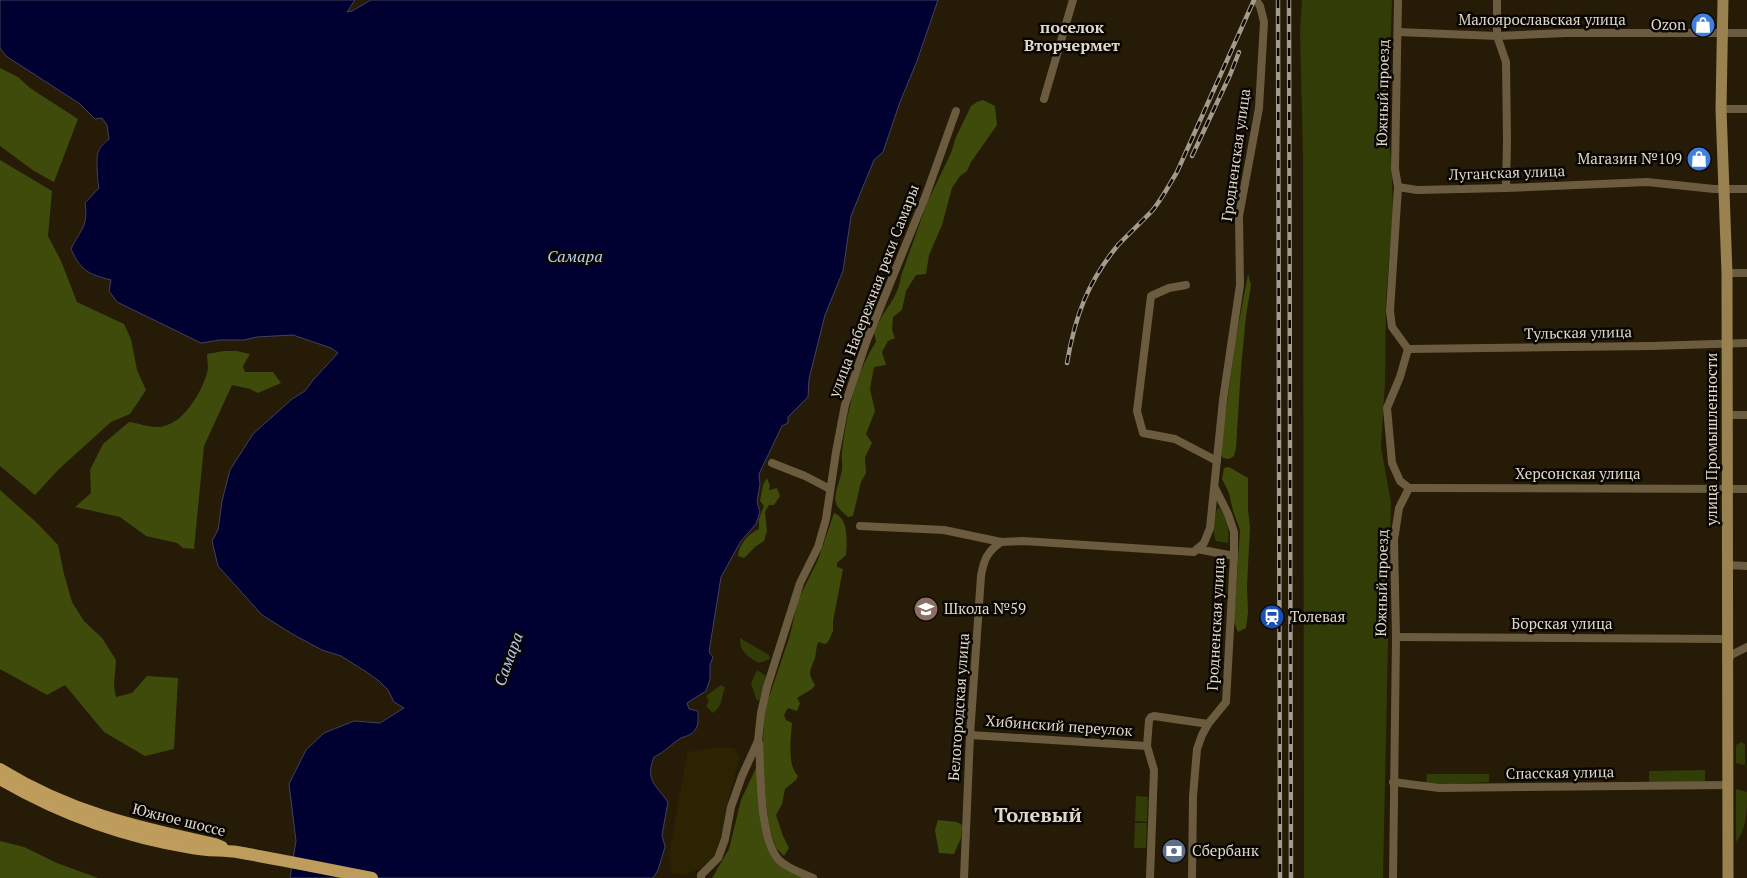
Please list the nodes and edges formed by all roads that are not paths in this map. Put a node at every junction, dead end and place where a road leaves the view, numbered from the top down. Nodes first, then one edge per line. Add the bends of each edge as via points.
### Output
1 (1073, 0) edge
2 (1398, 0) edge
3 (1497, 0) edge
4 (1723, 0) edge
5 (1258, 3) edge
6 (1398, 32) junction
7 (1723, 33) junction
8 (1747, 33) edge
9 (1497, 36) junction
10 (1044, 99) dead end
11 (1720, 109) junction
12 (1747, 109) edge
13 (956, 111) dead end
14 (1398, 187) junction
15 (1506, 188) junction
16 (1747, 188) edge
17 (1725, 189) junction
18 (1727, 273) junction
19 (1747, 273) edge
20 (1186, 285) dead end
21 (1727, 343) junction
22 (1747, 343) edge
23 (1408, 349) junction
24 (1728, 415) junction
25 (1747, 415) edge
26 (1217, 461) junction
27 (772, 463) dead end
28 (1214, 486) junction
29 (1408, 488) junction
30 (1727, 488) junction
31 (830, 489) junction
32 (1747, 489) edge
33 (860, 526) dead end
34 (1001, 542) junction
35 (1200, 546) junction
36 (1234, 556) junction
37 (1728, 565) junction
38 (1747, 566) edge
39 (1396, 637) junction
40 (1728, 640) junction
41 (1747, 647) edge
42 (1728, 662) junction
43 (1208, 724) junction
44 (970, 735) junction
45 (758, 741) junction
46 (1147, 746) junction
47 (0, 769) edge
48 (0, 780) edge
49 (1394, 782) junction
50 (1728, 785) junction
51 (229, 852) junction
52 (372, 878) edge
53 (701, 878) edge
54 (814, 878) edge
55 (964, 878) edge
56 (1150, 878) edge
57 (1192, 878) edge
58 (1393, 878) edge
59 (1728, 878) edge

1 - 10 street
2 - 6 street, Южный проезд
3 - 9 street
4 - 7 main road, улица Промышленности
5 - 26 street, Гродненская улица via 1264,22 1259,108 1239,216 1240,285
6 - 9 street, Малоярославская улица
6 - 14 street, Южный проезд via 1395,169
7 - 8 street, Малоярославская улица
7 - 9 street, Малоярославская улица
7 - 11 main road, улица Промышленности
9 - 15 street via 1506,62
11 - 12 street
11 - 17 main road, улица Промышленности
13 - 31 street, улица Набережная реки Самары via 845,405
14 - 15 street, Луганская улица via 1416,190
14 - 23 street, Южный проезд via 1390,311 1392,327
15 - 17 street, Луганская улица via 1646,182
16 - 17 street, Луганская улица
17 - 18 main road, улица Промышленности
18 - 19 street
18 - 21 main road, улица Промышленности
20 - 26 street via 1151,296 1137,412 1142,433 1175,439
21 - 22 street, Тульская улица
21 - 23 street, Тульская улица
21 - 24 main road, улица Промышленности
23 - 29 street via 1387,408 1392,463 1400,482
24 - 25 street
24 - 30 main road, улица Промышленности
26 - 28 street, Гродненская улица
27 - 31 street
28 - 35 street, Гродненская улица via 1210,528
28 - 36 street, Гродненская улица via 1234,532
29 - 30 street, Херсонская улица
29 - 39 street, Южный проезд via 1399,508 1394,540
30 - 32 street, Херсонская улица
30 - 37 main road, улица Промышленности
31 - 45 street, улица Набережная реки Самары via 818,547 800,584 768,688
33 - 34 street via 944,530
34 - 35 street via 1194,552
34 - 44 street, Белогородская улица via 990,550 981,576
35 - 36 street
36 - 43 street, Гродненская улица via 1226,702
37 - 38 street
37 - 40 main road, улица Промышленности
39 - 40 street, Борская улица
39 - 49 street, Южный проезд
40 - 42 main road, улица Промышленности
41 - 42 street via 1731,655
42 - 50 main road, улица Промышленности
43 - 46 street, Хибинский переулок via 1151,717
43 - 57 street, Гродненская улица via 1197,749
44 - 46 street, Хибинский переулок
44 - 55 street, Белогородская улица
45 - 53 street, улица Набережная реки Самары via 731,807 718,858
45 - 54 street via 763,820 771,846 778,859
46 - 56 street via 1154,770
47 - 51 main road, Южное шоссе via 79,808 128,824 215,844
48 - 51 main road, Южное шоссе via 98,825 190,848
49 - 50 street, Спасская улица via 1439,788
49 - 58 street, Южный проезд
50 - 59 main road, улица Промышленности
51 - 52 main road

